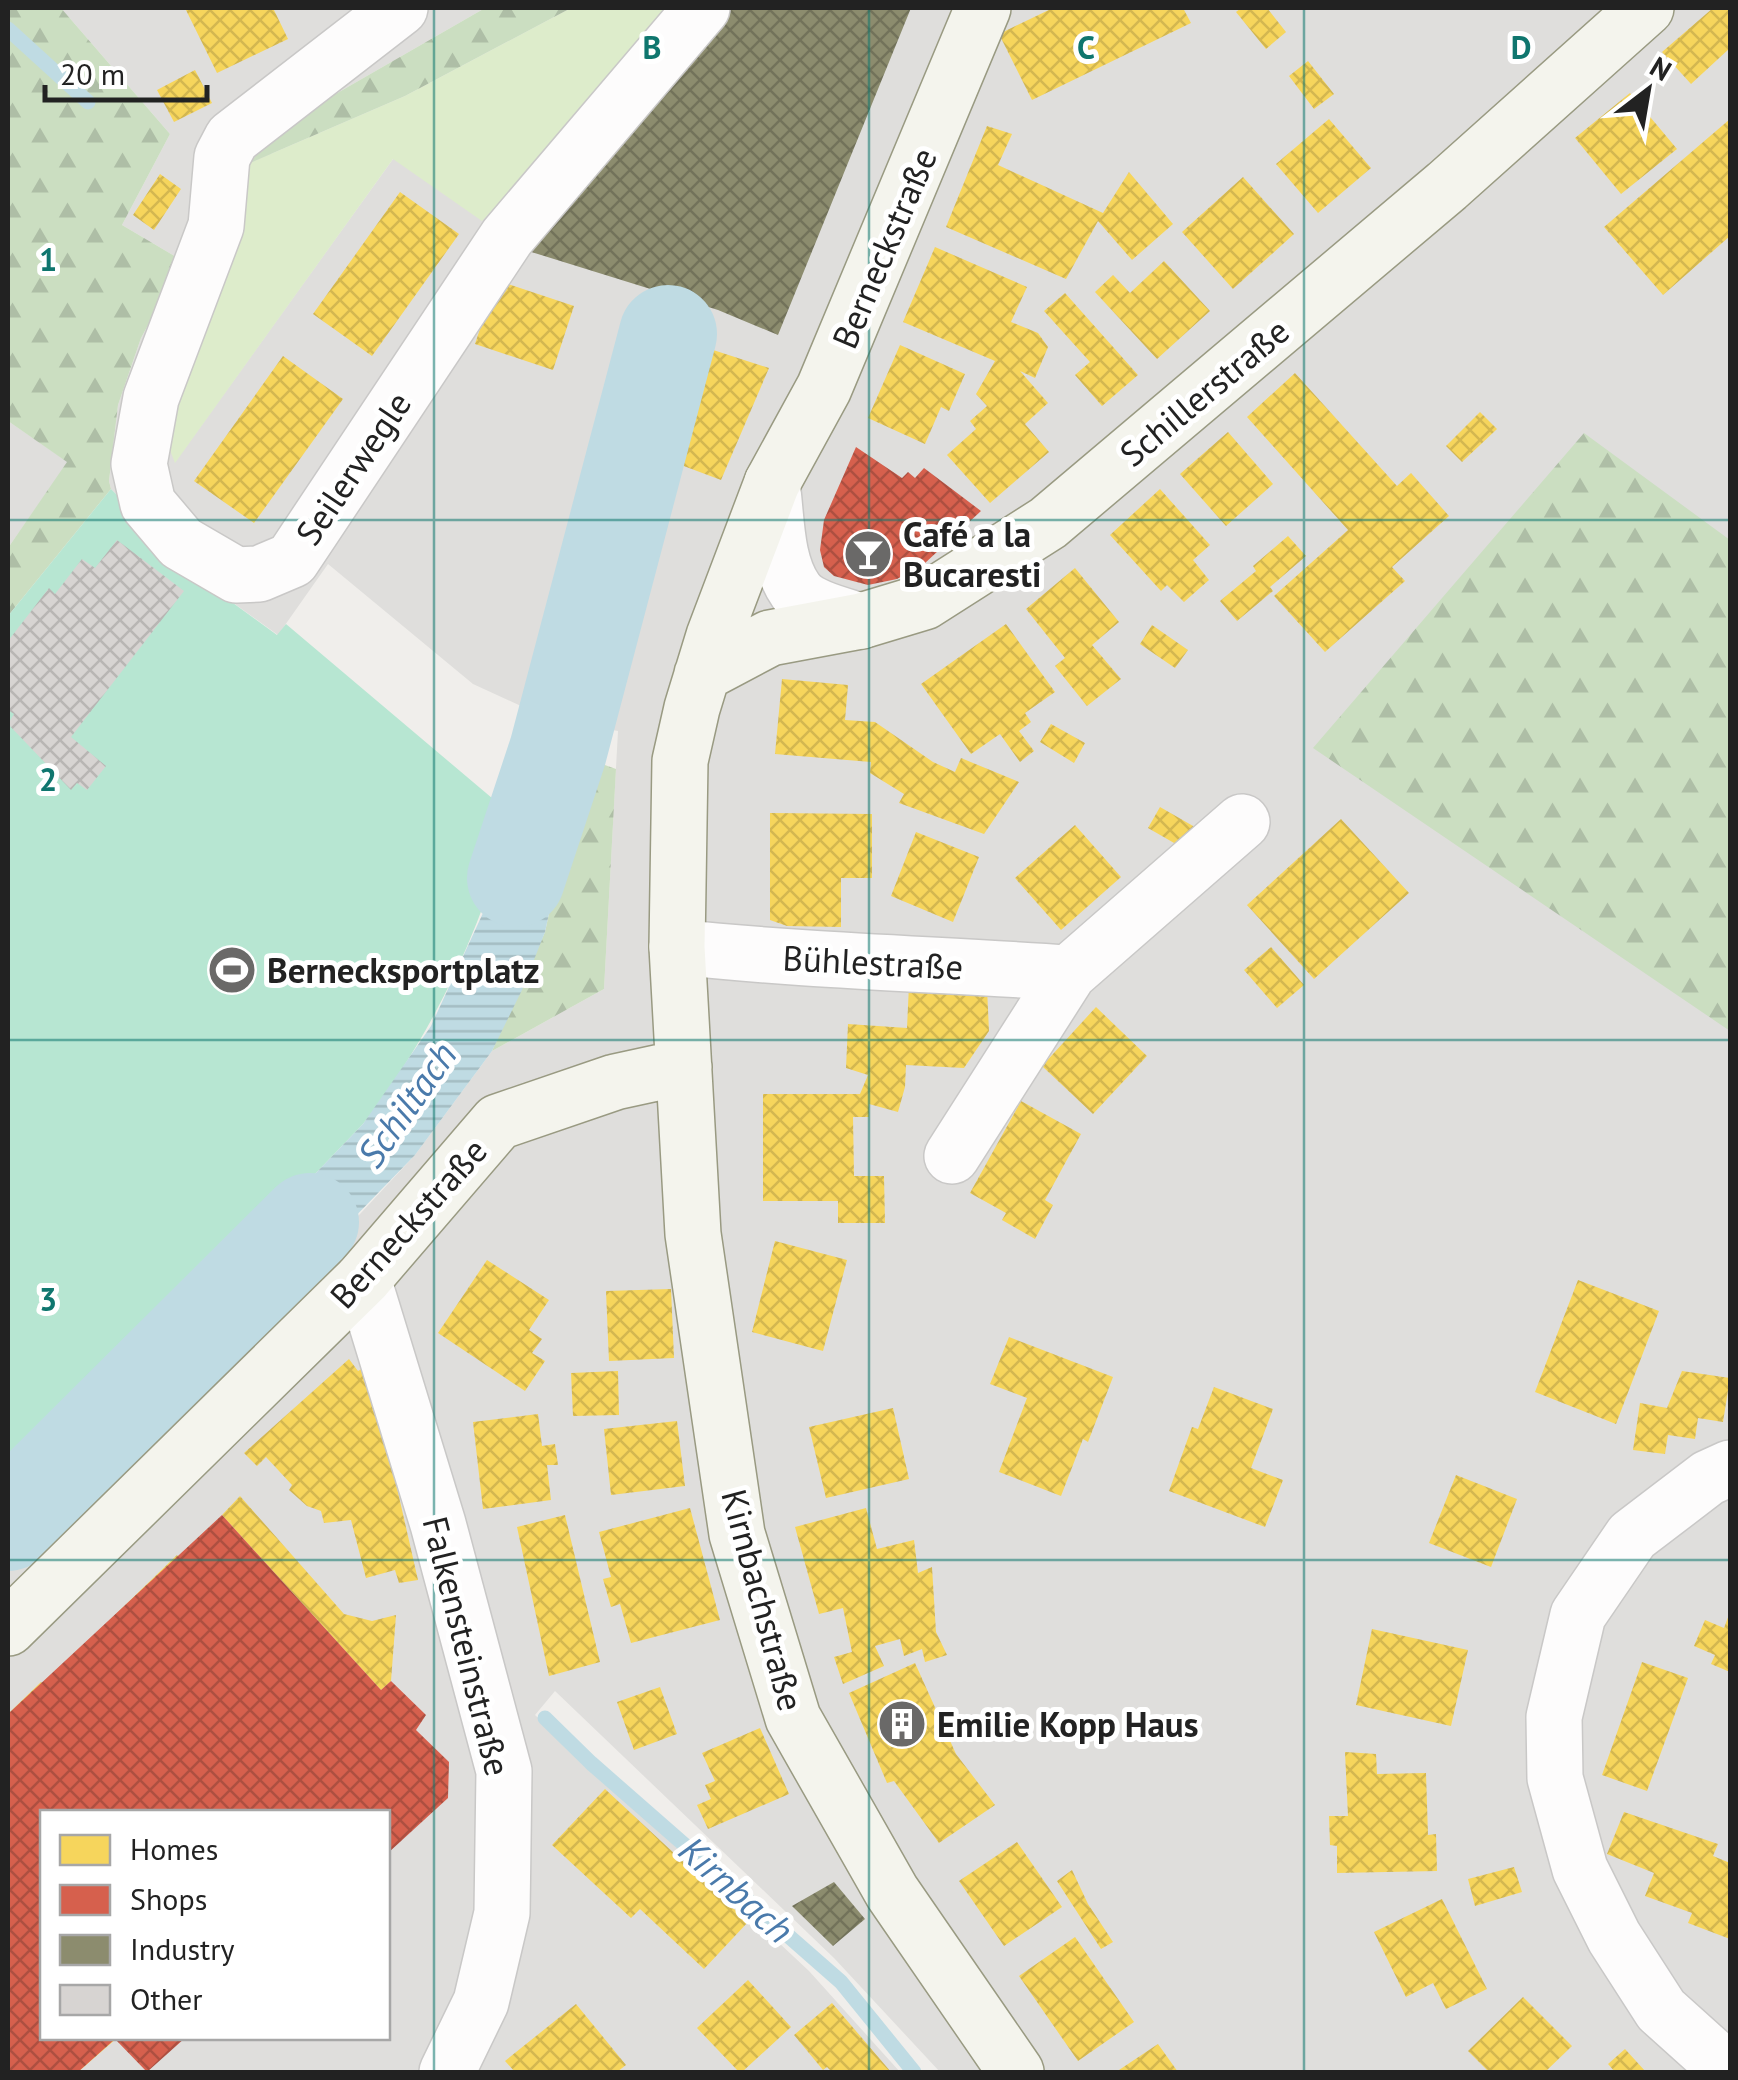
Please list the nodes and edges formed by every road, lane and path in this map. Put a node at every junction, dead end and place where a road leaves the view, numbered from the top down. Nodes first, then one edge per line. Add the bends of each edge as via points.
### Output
1 (400, 8) edge
2 (702, 8) edge
3 (983, 8) edge
4 (1646, 8) edge
5 (772, 483) junction
6 (861, 621) junction
7 (702, 674) junction
8 (1242, 822) dead end
9 (677, 948) junction
10 (1069, 974) junction
11 (684, 1067) junction
12 (952, 1156) dead end
13 (363, 1280) junction
14 (1730, 1468) edge
15 (8, 1628) edge
16 (447, 2072) edge
17 (1016, 2072) edge
18 (1730, 2072) edge

1 - 2 street, Seilerwegle via 232,138 222,158 216,226 152,398 138,464 148,504 181,543 236,576 292,560 508,236
3 - 5 main road, Berneckstraße via 824,388
4 - 6 main road, Schillerstraße via 1447,186 1048,523 924,602
5 - 6 street via 782,559 798,594
5 - 7 main road, Berneckstraße
6 - 7 main road, Schillerstraße via 770,638
7 - 9 main road, Berneckstraße via 680,762
8 - 10 street
9 - 10 street, Bühlestraße
9 - 11 main road, Berneckstraße
10 - 12 street
11 - 13 main road, Berneckstraße via 615,1082 498,1122
11 - 17 main road, Kirnbachstraße via 693,1234 737,1534 793,1718 892,1892
13 - 15 main road, Berneckstraße
13 - 16 street, Falkensteinstraße via 504,1771 502,1913 482,2002
14 - 18 street via 1632,1536 1578,1615 1554,1717 1555,1778 1580,1870 1661,2010

